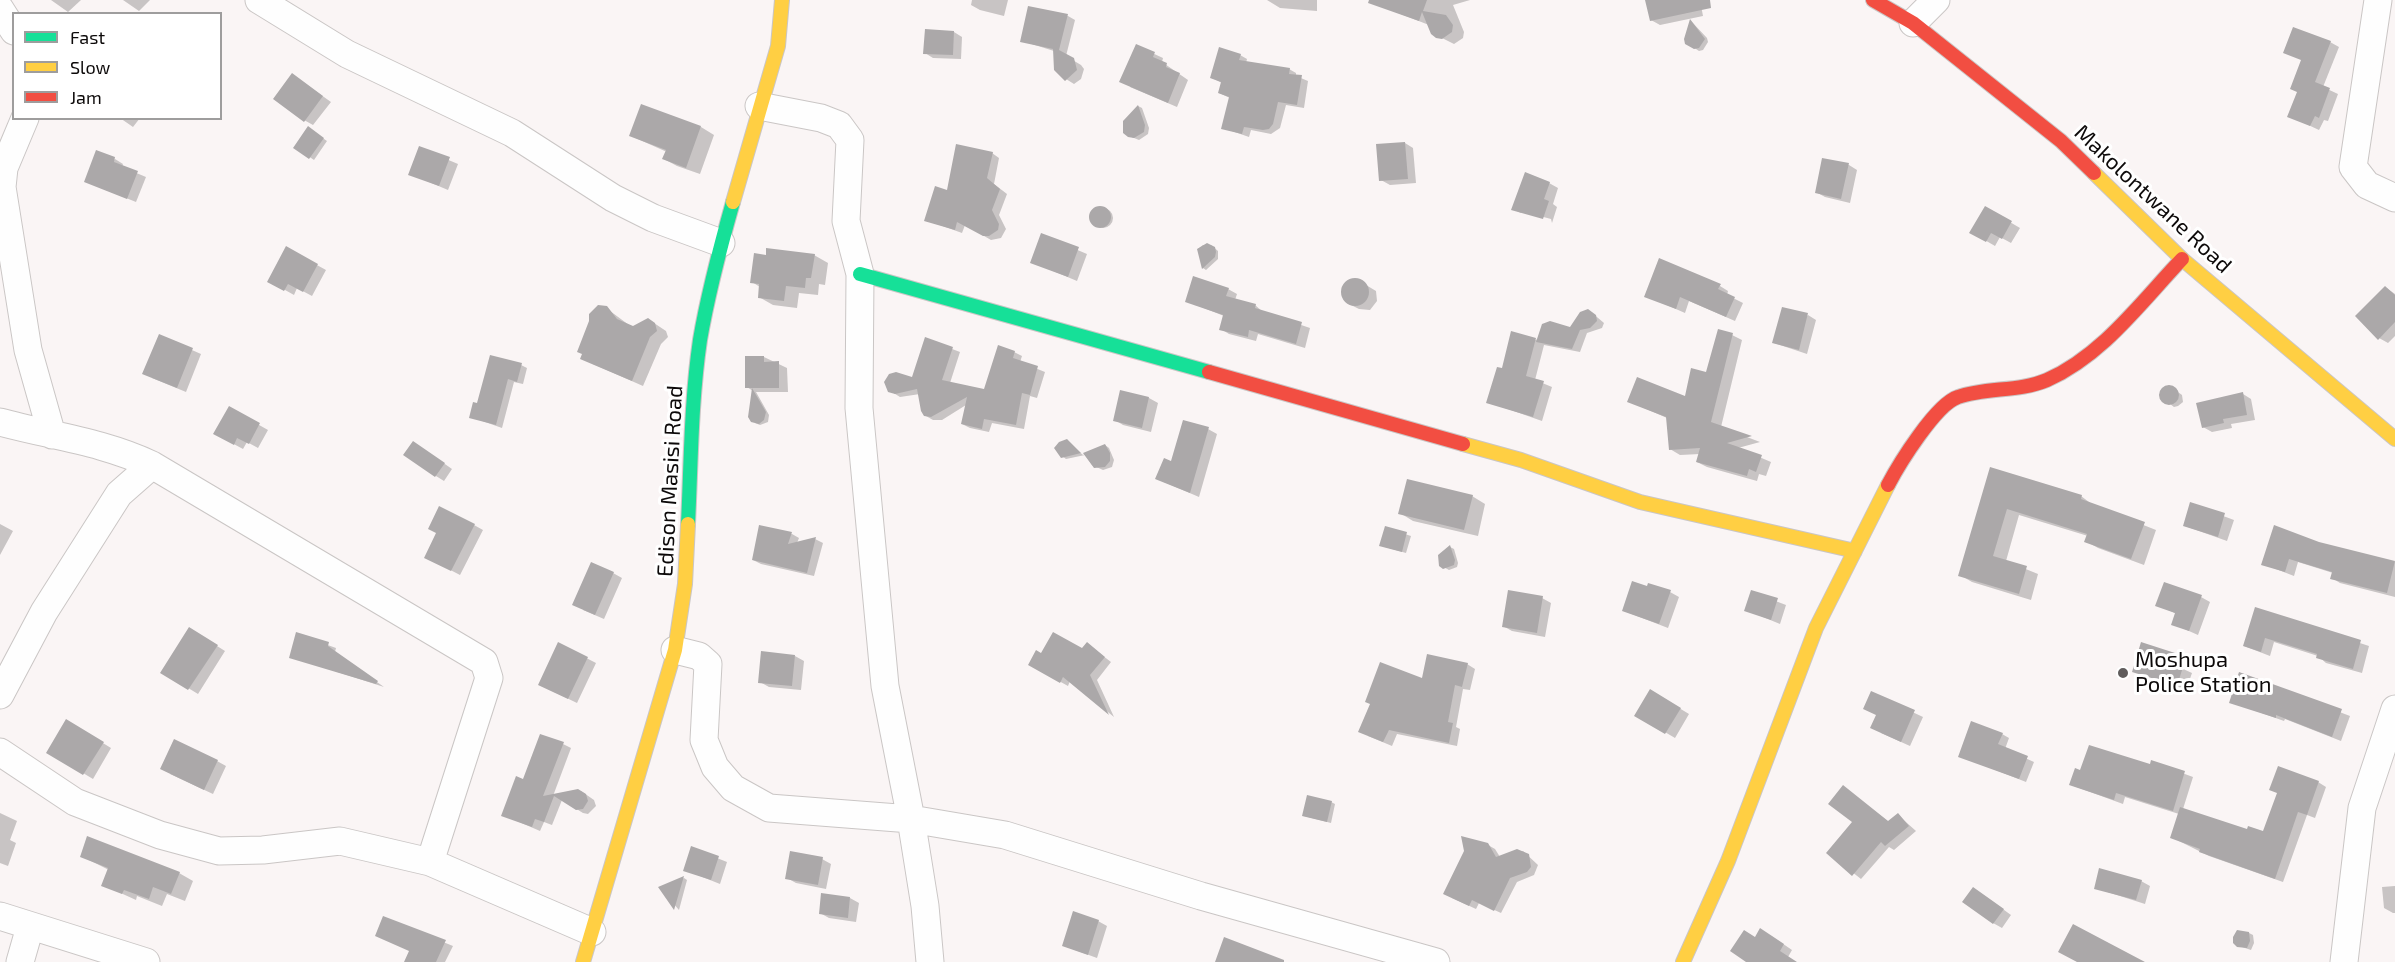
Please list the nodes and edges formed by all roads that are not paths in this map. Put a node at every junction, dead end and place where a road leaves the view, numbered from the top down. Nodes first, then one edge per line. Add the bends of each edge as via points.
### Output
1 (259, 0) edge
2 (782, 0) edge
3 (1874, 0) edge
4 (1936, 0) edge
5 (2378, 0) edge
6 (0, 9) edge
7 (1913, 23) junction
8 (12, 28) edge
9 (759, 106) junction
10 (24, 120) edge
11 (2395, 198) edge
12 (721, 243) junction
13 (2182, 259) junction
14 (861, 274) junction
15 (0, 422) edge
16 (52, 435) junction
17 (2395, 439) edge
18 (152, 465) junction
19 (1855, 551) junction
20 (675, 650) junction
21 (0, 695) edge
22 (2395, 709) edge
23 (0, 752) edge
24 (911, 819) junction
25 (430, 862) junction
26 (0, 916) edge
27 (30, 927) junction
28 (592, 932) junction
29 (20, 962) edge
30 (146, 962) edge
31 (583, 962) edge
32 (930, 962) edge
33 (1436, 962) edge
34 (1683, 962) edge
35 (2344, 962) edge

1 - 12 street via 347,54 512,133 613,198 653,218
2 - 9 street, Edison Masisi Road via 778,46
3 - 7 street, Makolontwane Road
4 - 7 street
5 - 11 street via 2353,167 2367,185
6 - 8 street
7 - 13 street, Makolontwane Road via 2061,141
9 - 12 street, Edison Masisi Road
9 - 14 street via 822,118 838,125 850,140 846,221
10 - 16 street via 4,168 2,187 28,350
12 - 20 street, Edison Masisi Road via 700,342 685,584
13 - 17 street, Makolontwane Road
13 - 19 street via 2096,350 2047,380 1956,398 1925,427 1900,462
14 - 19 street via 1521,460 1640,502
14 - 24 street via 859,408 882,663
15 - 16 street
16 - 18 street via 123,452
18 - 21 street via 119,494 44,612
18 - 25 street via 484,662 489,678
19 - 34 street via 1816,628 1732,850
20 - 24 street via 699,656 708,664 704,740 715,766 733,788 769,808
20 - 28 street, Edison Masisi Road
22 - 35 street via 2362,808
23 - 25 street via 75,802 160,835 219,851 340,841
24 - 32 street
24 - 33 street via 1005,835 1201,896
25 - 28 street
26 - 27 street
27 - 29 street
27 - 30 street
28 - 31 street, Edison Masisi Road

